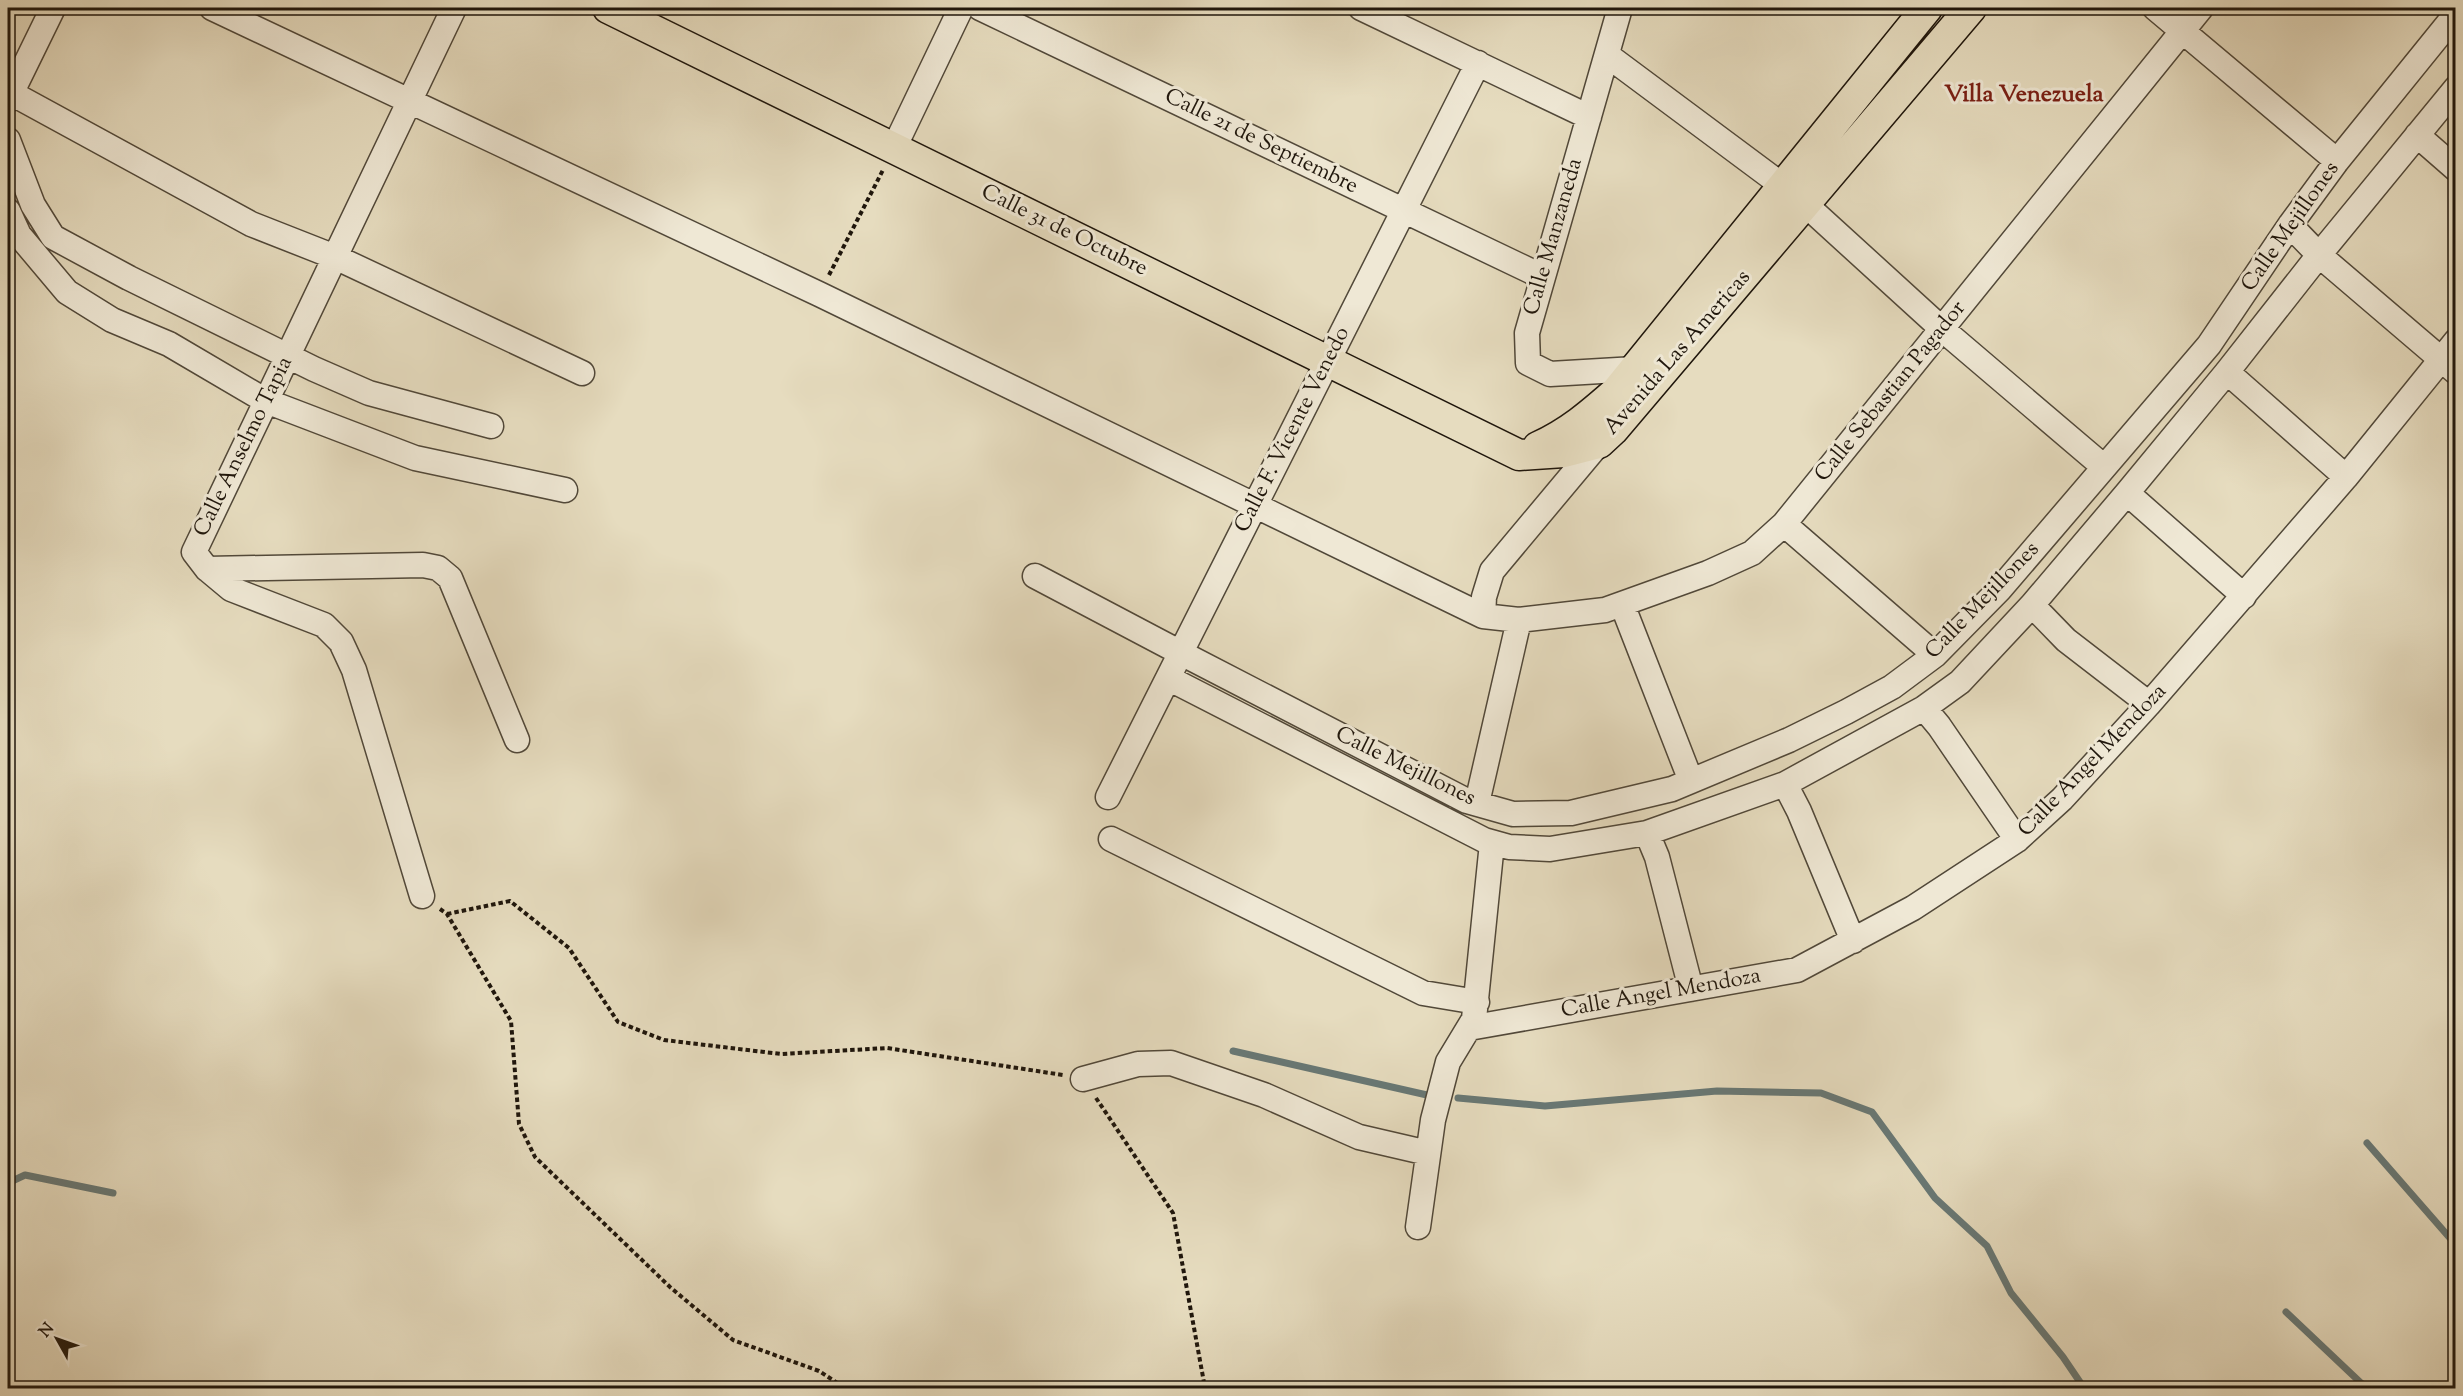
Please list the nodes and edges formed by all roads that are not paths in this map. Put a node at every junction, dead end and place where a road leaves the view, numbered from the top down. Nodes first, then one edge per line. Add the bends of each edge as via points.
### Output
1 (53, 8) edge
2 (212, 8) edge
3 (454, 8) edge
4 (608, 8) edge
5 (962, 8) edge
6 (980, 8) edge
7 (1361, 8) edge
8 (1620, 8) edge
9 (1927, 8) edge
10 (1971, 8) edge
11 (2155, 8) edge
12 (2200, 8) edge
13 (2456, 14) edge
14 (2181, 30) junction
15 (1607, 55) junction
16 (1478, 63) junction
17 (2456, 88) edge
18 (9, 96) edge
19 (409, 102) junction
20 (1589, 117) junction
21 (2417, 135) junction
22 (8, 140) edge
23 (894, 148) junction
24 (2337, 161) junction
25 (2456, 170) edge
26 (1783, 186) junction
27 (1806, 205) junction
28 (1404, 210) junction
29 (8, 211) edge
30 (2290, 225) junction
31 (2319, 255) junction
32 (335, 257) junction
33 (1543, 277) junction
34 (1942, 329) junction
35 (2456, 341) edge
36 (287, 356) junction
37 (1328, 361) junction
38 (2448, 366) edge
39 (1635, 369) junction
40 (2227, 372) junction
41 (582, 373) dead end
42 (266, 400) junction
43 (491, 426) dead end
44 (1599, 443) junction
45 (1519, 455) junction
46 (2104, 467) junction
47 (2346, 477) junction
48 (565, 490) dead end
49 (2127, 493) junction
50 (1255, 505) junction
51 (1785, 524) junction
52 (207, 569) junction
53 (1035, 576) dead end
54 (2244, 596) junction
55 (1622, 604) junction
56 (2032, 605) junction
57 (1483, 616) junction
58 (1519, 620) junction
59 (1181, 653) junction
60 (1935, 655) junction
61 (1168, 678) junction
62 (2149, 704) junction
63 (1924, 708) junction
64 (517, 740) dead end
65 (1691, 781) junction
66 (1785, 784) junction
67 (1108, 797) dead end
68 (1477, 804) junction
69 (1647, 833) junction
70 (1112, 840) dead end
71 (2016, 840) junction
72 (1492, 843) junction
73 (422, 896) road end
74 (1852, 940) junction
75 (1690, 989) junction
76 (1477, 1002) junction
77 (1469, 1028) junction
78 (1083, 1079) road end
79 (1428, 1153) junction
80 (1418, 1227) dead end

1 - 18 street
2 - 19 street, Calle Sebastian Pagador
3 - 19 street, Calle Anselmo Tapia
4 - 23 main road, Calle 31 de Octubre
5 - 23 street
6 - 28 street, Calle 21 de Septiembre
7 - 16 street
8 - 15 street, Calle Manzaneda
9 - 26 main road, Avenida Las Americas
10 - 27 main road, Avenida Las Americas
11 - 14 street
12 - 14 street, Calle Sebastian Pagador
13 - 24 street, Calle Mejillones
14 - 24 street
14 - 34 street, Calle Sebastian Pagador
15 - 20 street, Calle Manzaneda
15 - 26 street
16 - 20 street
16 - 28 street, Calle F. Vicente Venedo
17 - 21 street, Calle Mejillones
18 - 32 street via 251,224
19 - 32 street, Calle Anselmo Tapia
19 - 50 street, Calle Sebastian Pagador
20 - 33 street, Calle Manzaneda
21 - 25 street
21 - 31 street, Calle Mejillones
22 - 36 street via 33,205 53,237
23 - 37 main road, Calle 31 de Octubre
24 - 30 street, Calle Mejillones
26 - 39 main road, Avenida Las Americas
27 - 34 street
27 - 44 main road, Avenida Las Americas
28 - 33 street, Calle 21 de Septiembre
28 - 37 street, Calle F. Vicente Venedo
29 - 42 street via 19,235 67,292 112,320 169,344
30 - 31 street
30 - 46 street, Calle Mejillones via 2209,345
31 - 38 street
31 - 40 street, Calle Mejillones
32 - 36 street, Calle Anselmo Tapia
32 - 41 street
33 - 39 street, Calle Manzaneda via 1527,333 1528,363 1550,374
34 - 46 street
34 - 51 street, Calle Sebastian Pagador
35 - 38 street, Calle Angel Mendoza
36 - 42 street, Calle Anselmo Tapia
36 - 43 street via 369,393
37 - 45 main road, Calle 31 de Octubre
37 - 50 street, Calle F. Vicente Venedo
38 - 47 street, Calle Angel Mendoza
39 - 45 main road, Avenida Las Americas via 1584,421 1560,437
40 - 47 street
40 - 49 street, Calle Mejillones
42 - 48 street via 415,458
42 - 52 street, Calle Anselmo Tapia via 194,552
44 - 45 main road, Avenida Las Americas via 1564,452
44 - 57 street via 1492,571
46 - 60 street, Calle Mejillones via 2000,590
47 - 54 street, Calle Angel Mendoza
49 - 54 street
49 - 56 street, Calle Mejillones
50 - 57 street, Calle Sebastian Pagador
50 - 59 street, Calle F. Vicente Venedo
51 - 55 street, Calle Sebastian Pagador via 1752,553
51 - 60 street
52 - 64 street via 423,565 438,568 450,578
52 - 73 street, Calle Anselmo Tapia via 231,589 324,625 341,642 354,670
53 - 59 street, Calle Mejillones
54 - 62 street, Calle Angel Mendoza
55 - 58 street, Calle Sebastian Pagador via 1605,610
55 - 65 street
56 - 62 street via 2067,640
56 - 63 street, Calle Mejillones via 1960,682
57 - 58 street, Calle Sebastian Pagador
58 - 68 street
59 - 61 street, Calle F. Vicente Venedo
59 - 68 street, Calle Mejillones
60 - 65 street, Calle Mejillones via 1892,687 1846,712
61 - 67 street, Calle F. Vicente Venedo
61 - 72 street, Calle Mejillones
62 - 71 street, Calle Angel Mendoza via 2062,799
63 - 66 street, Calle Mejillones
63 - 71 street
65 - 68 street, Calle Mejillones via 1663,792 1571,813 1513,814
66 - 69 street, Calle Mejillones
66 - 74 street
69 - 72 street, Calle Mejillones via 1550,849 1509,848
69 - 75 street via 1658,857
70 - 76 street via 1423,993
71 - 74 street, Calle Angel Mendoza via 1912,908
72 - 76 street
74 - 75 street, Calle Angel Mendoza via 1797,970
75 - 77 street, Calle Angel Mendoza
76 - 77 street
77 - 79 street via 1448,1062
78 - 79 street via 1138,1064 1171,1063 1264,1095 1359,1137
79 - 80 street

